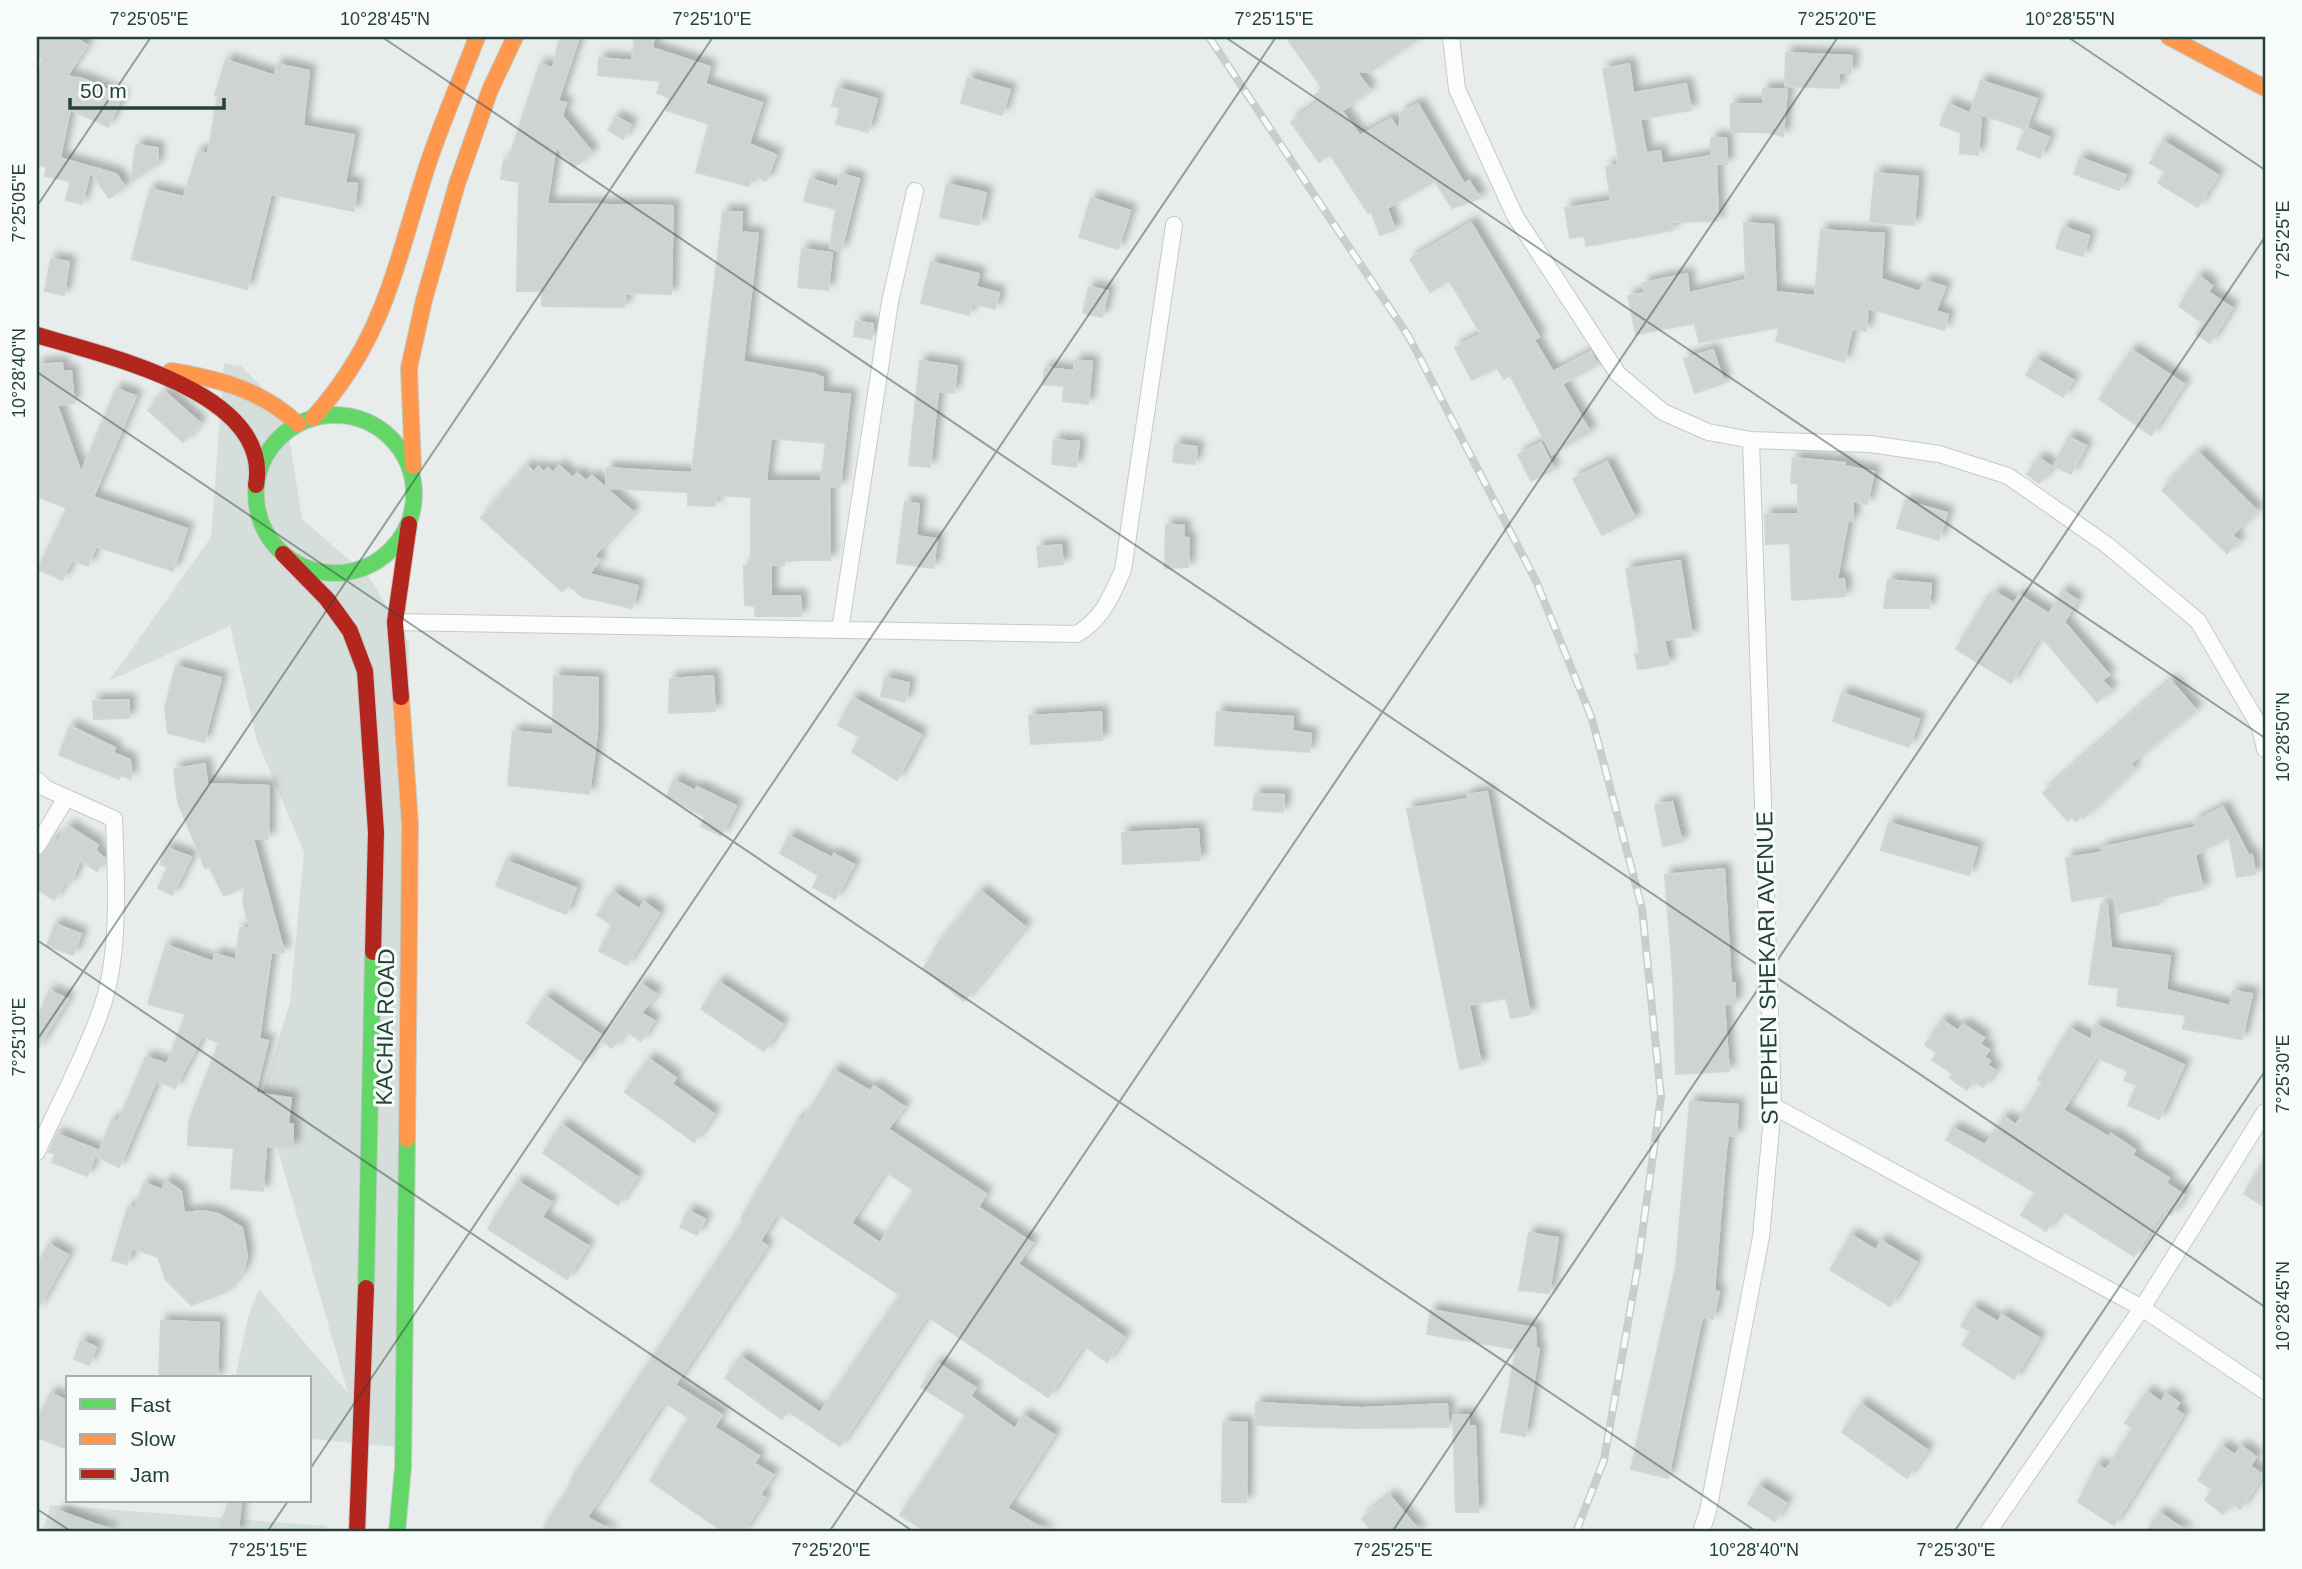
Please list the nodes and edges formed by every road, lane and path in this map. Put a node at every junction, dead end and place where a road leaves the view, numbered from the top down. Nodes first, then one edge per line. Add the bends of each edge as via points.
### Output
1 (464, 37) edge
2 (478, 37) edge
3 (515, 37) edge
4 (1451, 37) edge
5 (2169, 37) edge
6 (461, 80) junction
7 (2265, 88) edge
8 (915, 191) dead end
9 (1174, 225) dead end
10 (37, 335) edge
11 (140, 365) junction
12 (313, 418) junction
13 (298, 424) junction
14 (1751, 440) junction
15 (256, 485) junction
16 (414, 486) junction
17 (409, 524) junction
18 (283, 554) junction
19 (396, 622) junction
20 (841, 629) junction
21 (2265, 749) edge
22 (37, 780) edge
23 (66, 798) junction
24 (37, 846) edge
25 (1773, 1106) junction
26 (2265, 1112) edge
27 (37, 1152) edge
28 (2142, 1308) junction
29 (2265, 1391) edge
30 (357, 1532) edge
31 (397, 1532) edge
32 (1700, 1532) edge
33 (1988, 1532) edge

1 - 6 street
2 - 6 main road
3 - 16 main road via 490,90 457,184 424,300 410,368 408,413
4 - 14 street via 1457,89 1515,216 1618,374 1663,412 1708,432
5 - 7 main road
6 - 12 main road via 432,152 383,316 364,355 333,399
8 - 20 street via 890,303
9 - 20 street via 1132,521 1123,570 1107,607 1077,634
10 - 11 main road
11 - 13 main road via 216,379 260,394 281,406
11 - 15 main road via 179,381 236,424 259,462
12 - 13 main road
12 - 16 main road via 347,417 379,428 396,444
13 - 15 main road via 277,439 263,461
14 - 21 street via 1870,444 1939,454 2008,476 2107,545 2198,621 2260,727
14 - 25 street, STEPHEN SHEKARI AVENUE
15 - 18 main road via 258,511 267,534
16 - 17 main road
17 - 18 main road via 396,545 377,562 354,571 329,573 305,567
17 - 19 main road, KACHIA ROAD
18 - 30 main road, KACHIA ROAD via 327,599 350,631 365,671 369,701 376,832
19 - 20 street
19 - 31 main road, KACHIA ROAD via 410,824 403,1467
22 - 23 street
23 - 24 street
23 - 27 street via 114,819 113,944 102,1009
25 - 28 street
25 - 32 street, STEPHEN SHEKARI AVENUE via 1761,1237 1708,1511
26 - 28 street
28 - 29 street
28 - 33 street

